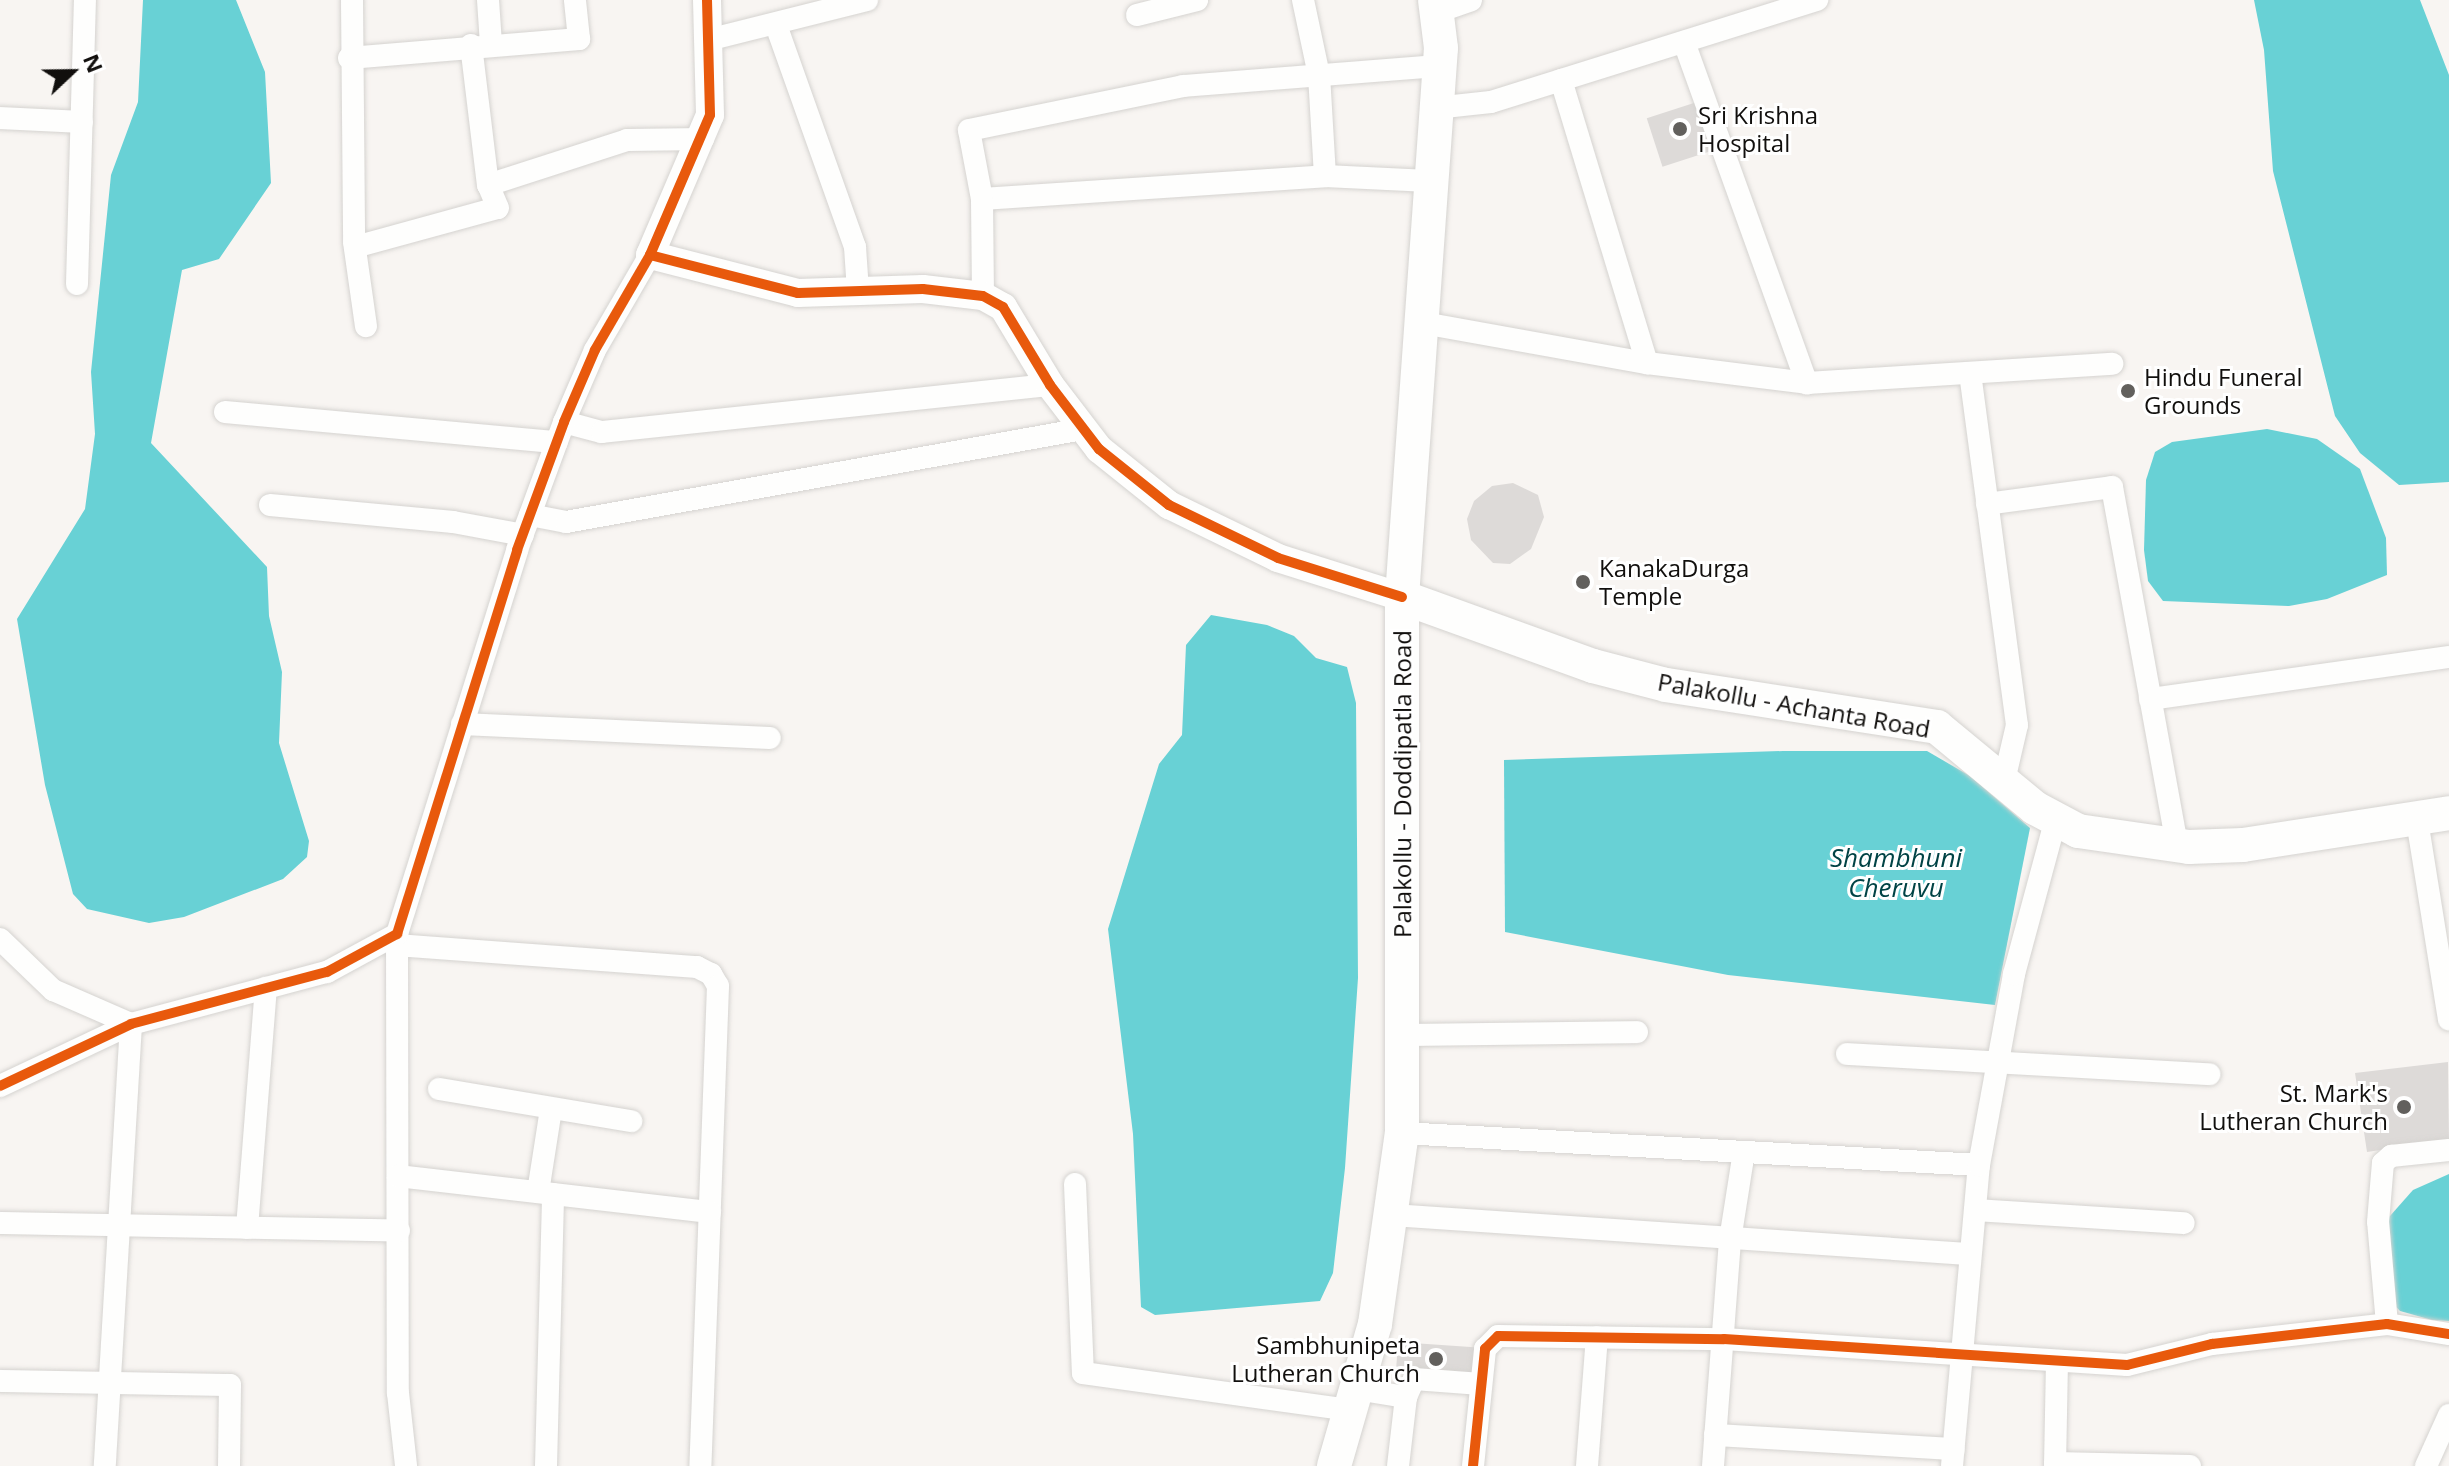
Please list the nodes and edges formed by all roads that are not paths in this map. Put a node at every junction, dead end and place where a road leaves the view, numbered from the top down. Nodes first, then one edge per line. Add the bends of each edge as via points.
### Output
1 (85, 0) edge
2 (352, 0) edge
3 (488, 0) edge
4 (575, 0) edge
5 (707, 0) edge
6 (867, 0) edge
7 (1197, 0) edge
8 (1303, 0) edge
9 (1471, 0) edge
10 (1817, 0) edge
11 (1436, 6) edge
12 (1137, 15) dead end
13 (776, 25) junction
14 (708, 40) junction
15 (1684, 42) junction
16 (481, 44) junction
17 (349, 58) junction
18 (1439, 66) junction
19 (1319, 75) junction
20 (1561, 80) junction
21 (1435, 108) junction
22 (0, 118) edge
23 (82, 122) junction
24 (703, 139) junction
25 (1325, 176) junction
26 (1429, 181) junction
27 (488, 185) junction
28 (982, 199) junction
29 (355, 247) junction
30 (650, 255) junction
31 (77, 284) dead end
32 (858, 291) junction
33 (983, 296) junction
34 (1418, 322) junction
35 (366, 326) dead end
36 (1647, 363) junction
37 (2112, 364) dead end
38 (1970, 373) junction
39 (1807, 383) junction
40 (1050, 385) junction
41 (225, 412) dead end
42 (1083, 429) junction
43 (561, 432) junction
44 (1987, 504) junction
45 (270, 505) dead end
46 (526, 525) junction
47 (1402, 597) junction
48 (2449, 657) edge
49 (2150, 699) junction
50 (462, 724) junction
51 (770, 738) dead end
52 (2004, 781) junction
53 (2433, 816) edge
54 (2055, 822) junction
55 (2177, 846) junction
56 (0, 939) edge
57 (396, 940) junction
58 (266, 988) junction
59 (2449, 1019) edge
60 (131, 1024) junction
61 (1637, 1032) dead end
62 (1399, 1035) junction
63 (1847, 1054) dead end
64 (1995, 1066) junction
65 (2209, 1074) dead end
66 (0, 1086) edge
67 (439, 1089) dead end
68 (551, 1109) junction
69 (631, 1121) dead end
70 (1402, 1133) junction
71 (2449, 1150) edge
72 (1744, 1152) junction
73 (1979, 1165) junction
74 (398, 1176) junction
75 (1075, 1184) dead end
76 (546, 1193) junction
77 (1975, 1210) junction
78 (710, 1212) junction
79 (1392, 1215) junction
80 (0, 1223) edge
81 (2184, 1223) dead end
82 (119, 1225) junction
83 (247, 1228) junction
84 (399, 1231) junction
85 (1730, 1240) junction
86 (1968, 1254) junction
87 (2387, 1324) junction
88 (2449, 1334) edge
89 (1597, 1337) junction
90 (1724, 1339) junction
91 (1960, 1356) junction
92 (2057, 1363) junction
93 (0, 1381) edge
94 (110, 1382) junction
95 (1481, 1384) junction
96 (1406, 1397) junction
97 (1353, 1399) junction
98 (2449, 1415) edge
99 (1715, 1435) junction
100 (1953, 1458) edge
101 (2055, 1465) edge
102 (105, 1466) edge
103 (229, 1466) edge
104 (406, 1466) edge
105 (546, 1466) edge
106 (700, 1466) edge
107 (1334, 1466) edge
108 (1398, 1466) edge
109 (1473, 1466) edge
110 (1587, 1466) edge
111 (1713, 1466) edge
112 (2190, 1466) edge
113 (2426, 1466) edge

1 - 23 street
2 - 17 street
3 - 16 street
4 - 16 street via 579,39
5 - 14 street
6 - 13 street
7 - 12 street
8 - 19 street
9 - 11 street
10 - 15 street
11 - 18 main road, Palakollu - Doddipatla Road
13 - 14 street
13 - 32 street via 855,247
14 - 24 street via 710,115
15 - 20 street
15 - 39 street
16 - 17 street
16 - 27 street
17 - 29 street
18 - 19 street
18 - 21 main road, Palakollu - Doddipatla Road
19 - 25 street
19 - 28 street via 1183,86 969,130
20 - 21 street via 1491,102
20 - 36 street
21 - 26 main road, Palakollu - Doddipatla Road
22 - 23 street
23 - 31 street
24 - 27 street via 627,140
24 - 30 street
25 - 26 street
25 - 28 street
26 - 34 main road, Palakollu - Doddipatla Road
27 - 29 street via 498,208
28 - 33 street
29 - 35 street
30 - 32 street via 798,293
30 - 43 street via 595,350
32 - 33 street
33 - 40 street via 1003,307
34 - 36 street
34 - 47 main road, Palakollu - Doddipatla Road
36 - 39 street
37 - 38 street
38 - 39 street
38 - 44 street
40 - 42 street
40 - 43 street via 798,416
41 - 43 street
42 - 46 street
42 - 47 street via 1169,505 1278,558
43 - 46 street
44 - 49 street via 2112,487
44 - 52 street via 2017,725
45 - 46 street
46 - 50 street
47 - 52 main road, Palakollu - Achanta Road via 1593,666 1666,685 1937,727
47 - 62 main road, Palakollu - Doddipatla Road via 1405,892
48 - 49 street
49 - 55 street
50 - 51 street
50 - 57 street
52 - 54 main road, Palakollu - Achanta Road
53 - 55 main road, Palakollu - Achanta Road via 2243,845
53 - 59 street
54 - 55 main road, Palakollu - Achanta Road
54 - 64 street
56 - 60 street via 53,990
57 - 58 street via 327,972
57 - 74 street
57 - 78 street via 706,969 718,986
58 - 60 street
58 - 83 street
60 - 66 street
60 - 82 street
61 - 62 street
62 - 70 main road, Palakollu - Doddipatla Road
63 - 64 street
64 - 65 street
64 - 73 street
67 - 68 street
68 - 69 street
68 - 76 street
70 - 72 street
70 - 79 main road, Palakollu - Doddipatla Road
71 - 87 street via 2391,1156 2383,1163 2378,1222
72 - 73 street
72 - 85 street
73 - 77 street
74 - 76 street
74 - 84 street
75 - 97 street via 1083,1373
76 - 78 street
76 - 105 street
77 - 81 street
77 - 86 street
78 - 106 street
79 - 85 street
79 - 97 main road, Palakollu - Doddipatla Road via 1375,1324
80 - 82 street
82 - 83 street
82 - 94 street
83 - 84 street
84 - 104 street via 398,1393
85 - 86 street
85 - 90 street
86 - 91 street
87 - 88 street
87 - 92 street via 2212,1344 2127,1365
89 - 90 street
89 - 95 street via 1498,1336 1485,1349
89 - 110 street
90 - 91 street
90 - 99 street
91 - 92 street
91 - 100 street
92 - 101 street
93 - 94 street
94 - 102 street
94 - 103 street via 230,1385
95 - 96 street via 1414,1379
95 - 109 street
96 - 97 street
96 - 108 street
97 - 107 main road, Palakollu - Doddipatla Road
98 - 113 street
99 - 100 street
99 - 111 street
101 - 112 street

